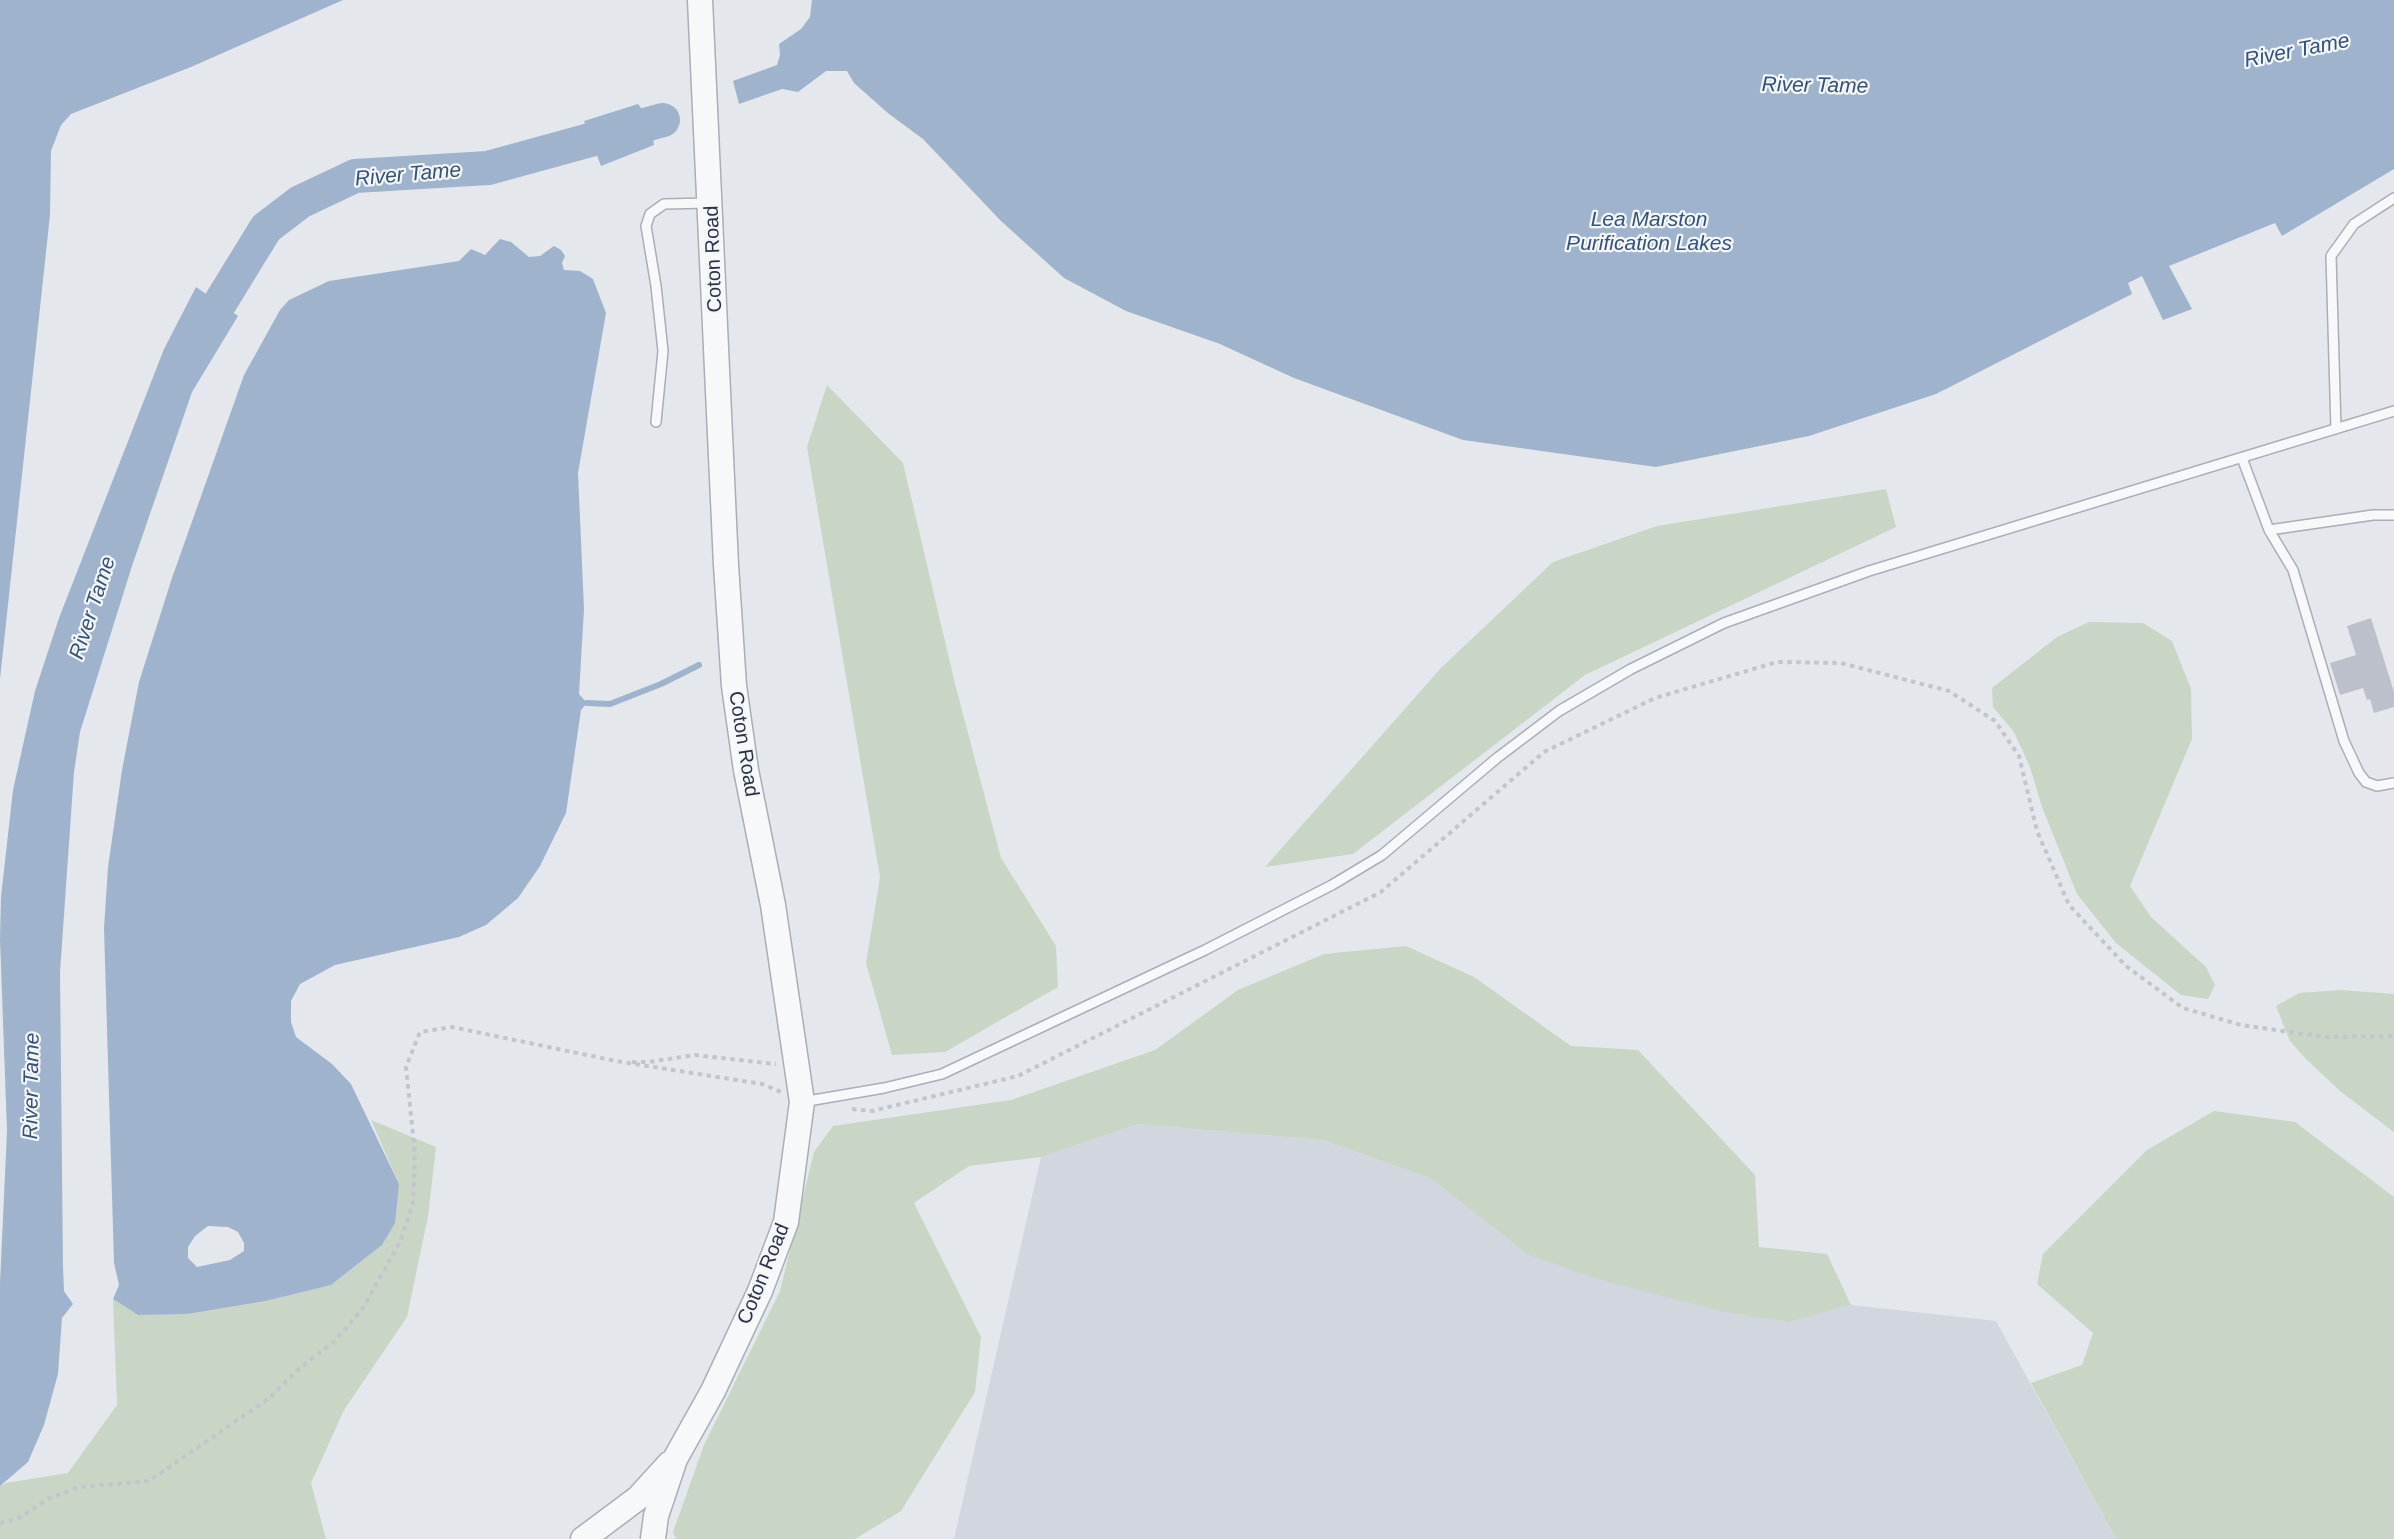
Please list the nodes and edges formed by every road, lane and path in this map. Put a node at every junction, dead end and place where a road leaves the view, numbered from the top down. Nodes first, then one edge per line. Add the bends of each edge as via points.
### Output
1 (700, 0) edge
2 (2394, 198) edge
3 (711, 203) junction
4 (2394, 411) edge
5 (656, 422) dead end
6 (2336, 429) junction
7 (2242, 458) junction
8 (2394, 515) edge
9 (2269, 530) junction
10 (2394, 783) edge
11 (2394, 1036) edge
12 (616, 1061) junction
13 (797, 1068) junction
14 (802, 1102) junction
15 (849, 1108) dead end
16 (675, 1459) junction
17 (0, 1523) edge
18 (583, 1539) edge
19 (653, 1539) edge

1 - 3 street, Coton Road
2 - 6 lane via 2354,224 2331,256
3 - 5 lane via 664,204 650,214 646,226 663,351
3 - 13 street, Coton Road via 734,686
4 - 6 lane
6 - 7 lane
7 - 9 lane
7 - 14 lane via 1869,571 1724,622 1559,711 1382,855 1332,885 1205,950 942,1074
8 - 9 lane
9 - 10 lane via 2293,570 2344,741 2359,773 2366,782 2377,786
11 - 15 path via 2325,1037 2241,1025 2183,1008 2126,966 2069,905 2037,831 2019,756 1995,721 1939,688 1840,663 1776,662 1655,698 1544,752 1381,892 1018,1076 872,1111
12 - 13 path via 649,1062 695,1055
12 - 14 path via 762,1084
12 - 17 path via 452,1027 420,1032 406,1067 415,1154 413,1204 383,1275 363,1308 335,1341 301,1366 268,1399 149,1481 79,1487 50,1498 18,1519
13 - 14 street, Coton Road
14 - 16 street, Coton Road via 786,1222 732,1351
16 - 18 street, Coton Road via 638,1498
16 - 19 street, Coton Road via 656,1516

